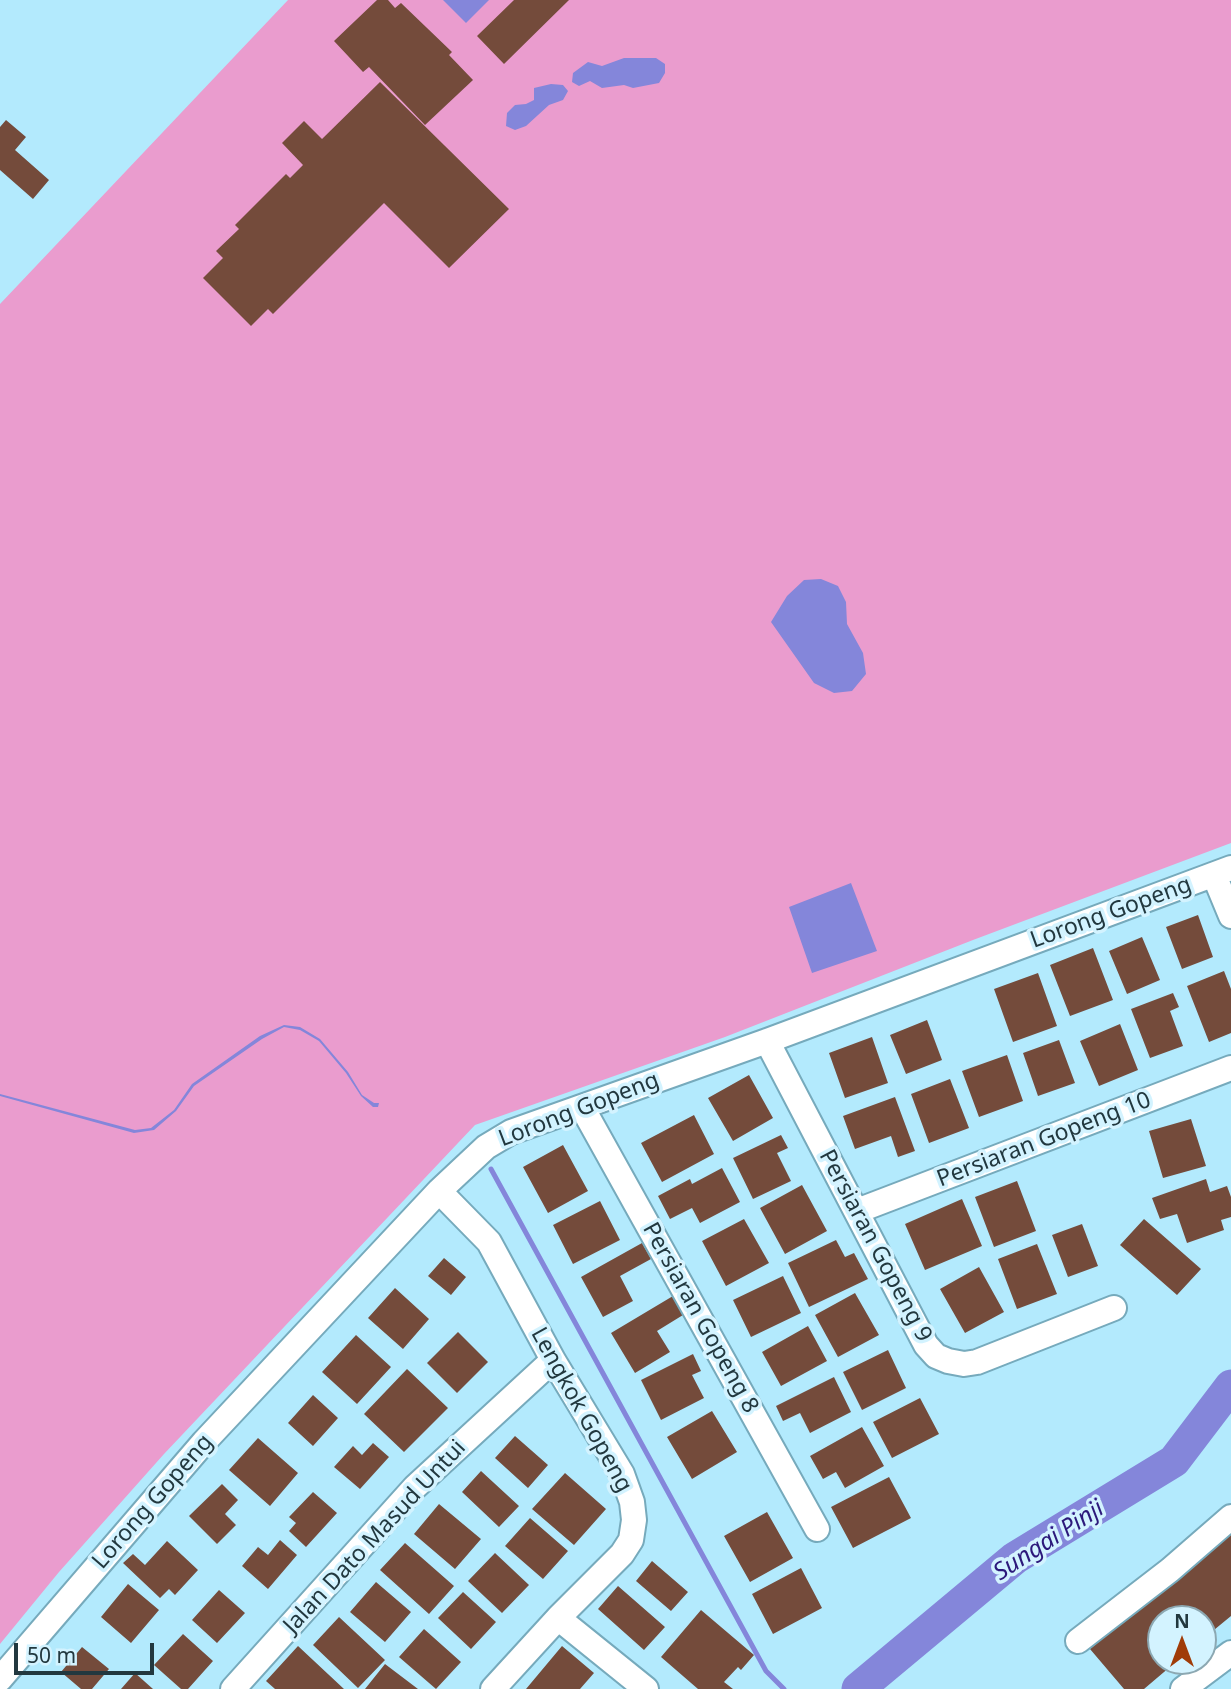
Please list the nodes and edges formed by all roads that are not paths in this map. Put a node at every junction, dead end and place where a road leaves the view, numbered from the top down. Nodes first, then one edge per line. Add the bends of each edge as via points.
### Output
1 (1222, 871) edge
2 (1231, 916) edge
3 (767, 1041) junction
4 (1231, 1068) edge
5 (582, 1107) junction
6 (439, 1191) junction
7 (857, 1212) junction
8 (1114, 1308) dead end
9 (552, 1360) junction
10 (1231, 1517) edge
11 (817, 1529) dead end
12 (558, 1618) junction
13 (1078, 1640) dead end
14 (1231, 1653) edge
15 (0, 1679) edge
16 (233, 1689) edge
17 (493, 1689) edge
18 (646, 1689) edge
19 (1184, 1689) edge

1 - 2 street
1 - 3 street, Lorong Gopeng
3 - 5 street, Lorong Gopeng
3 - 7 street, Persiaran Gopeng 9
4 - 7 street, Persiaran Gopeng 10
5 - 6 street, Lorong Gopeng via 510,1132 486,1147
5 - 11 street, Persiaran Gopeng 8
6 - 9 street, Lengkok Gopeng via 489,1242
6 - 15 street, Lorong Gopeng via 204,1442
7 - 8 street, Persiaran Gopeng 9 via 926,1345 948,1361 977,1362
9 - 12 street, Lengkok Gopeng via 622,1474 634,1520 622,1554
9 - 16 street, Jalan Dato Masud Untui via 415,1487
10 - 13 street
12 - 17 street, Lengkok Gopeng
12 - 18 street
14 - 19 street

